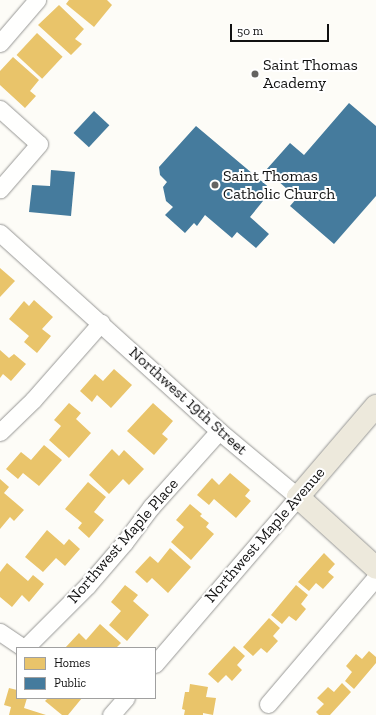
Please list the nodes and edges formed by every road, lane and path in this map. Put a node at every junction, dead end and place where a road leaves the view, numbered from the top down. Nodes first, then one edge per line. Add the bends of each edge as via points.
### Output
1 (36, 0) edge
2 (0, 43) edge
3 (0, 109) edge
4 (0, 189) edge
5 (0, 233) edge
6 (101, 323) junction
7 (376, 406) edge
8 (219, 431) junction
9 (0, 432) edge
10 (298, 497) junction
11 (376, 568) edge
12 (376, 577) edge
13 (0, 632) edge
14 (22, 647) edge
15 (25, 647) edge
16 (156, 663) edge
17 (125, 699) edge
18 (268, 704) dead end
19 (111, 715) edge

1 - 2 street
3 - 4 street via 39,144
5 - 6 street, Northwest 19th Street
6 - 8 street, Northwest 19th Street
6 - 9 street via 33,400
7 - 10 main road, Northwest Maple Avenue
8 - 10 street, Northwest 19th Street
8 - 15 street, Northwest Maple Place via 87,586
10 - 11 main road, Northwest 19th Street
10 - 16 street, Northwest Maple Avenue
12 - 18 street
13 - 14 street
17 - 19 street

